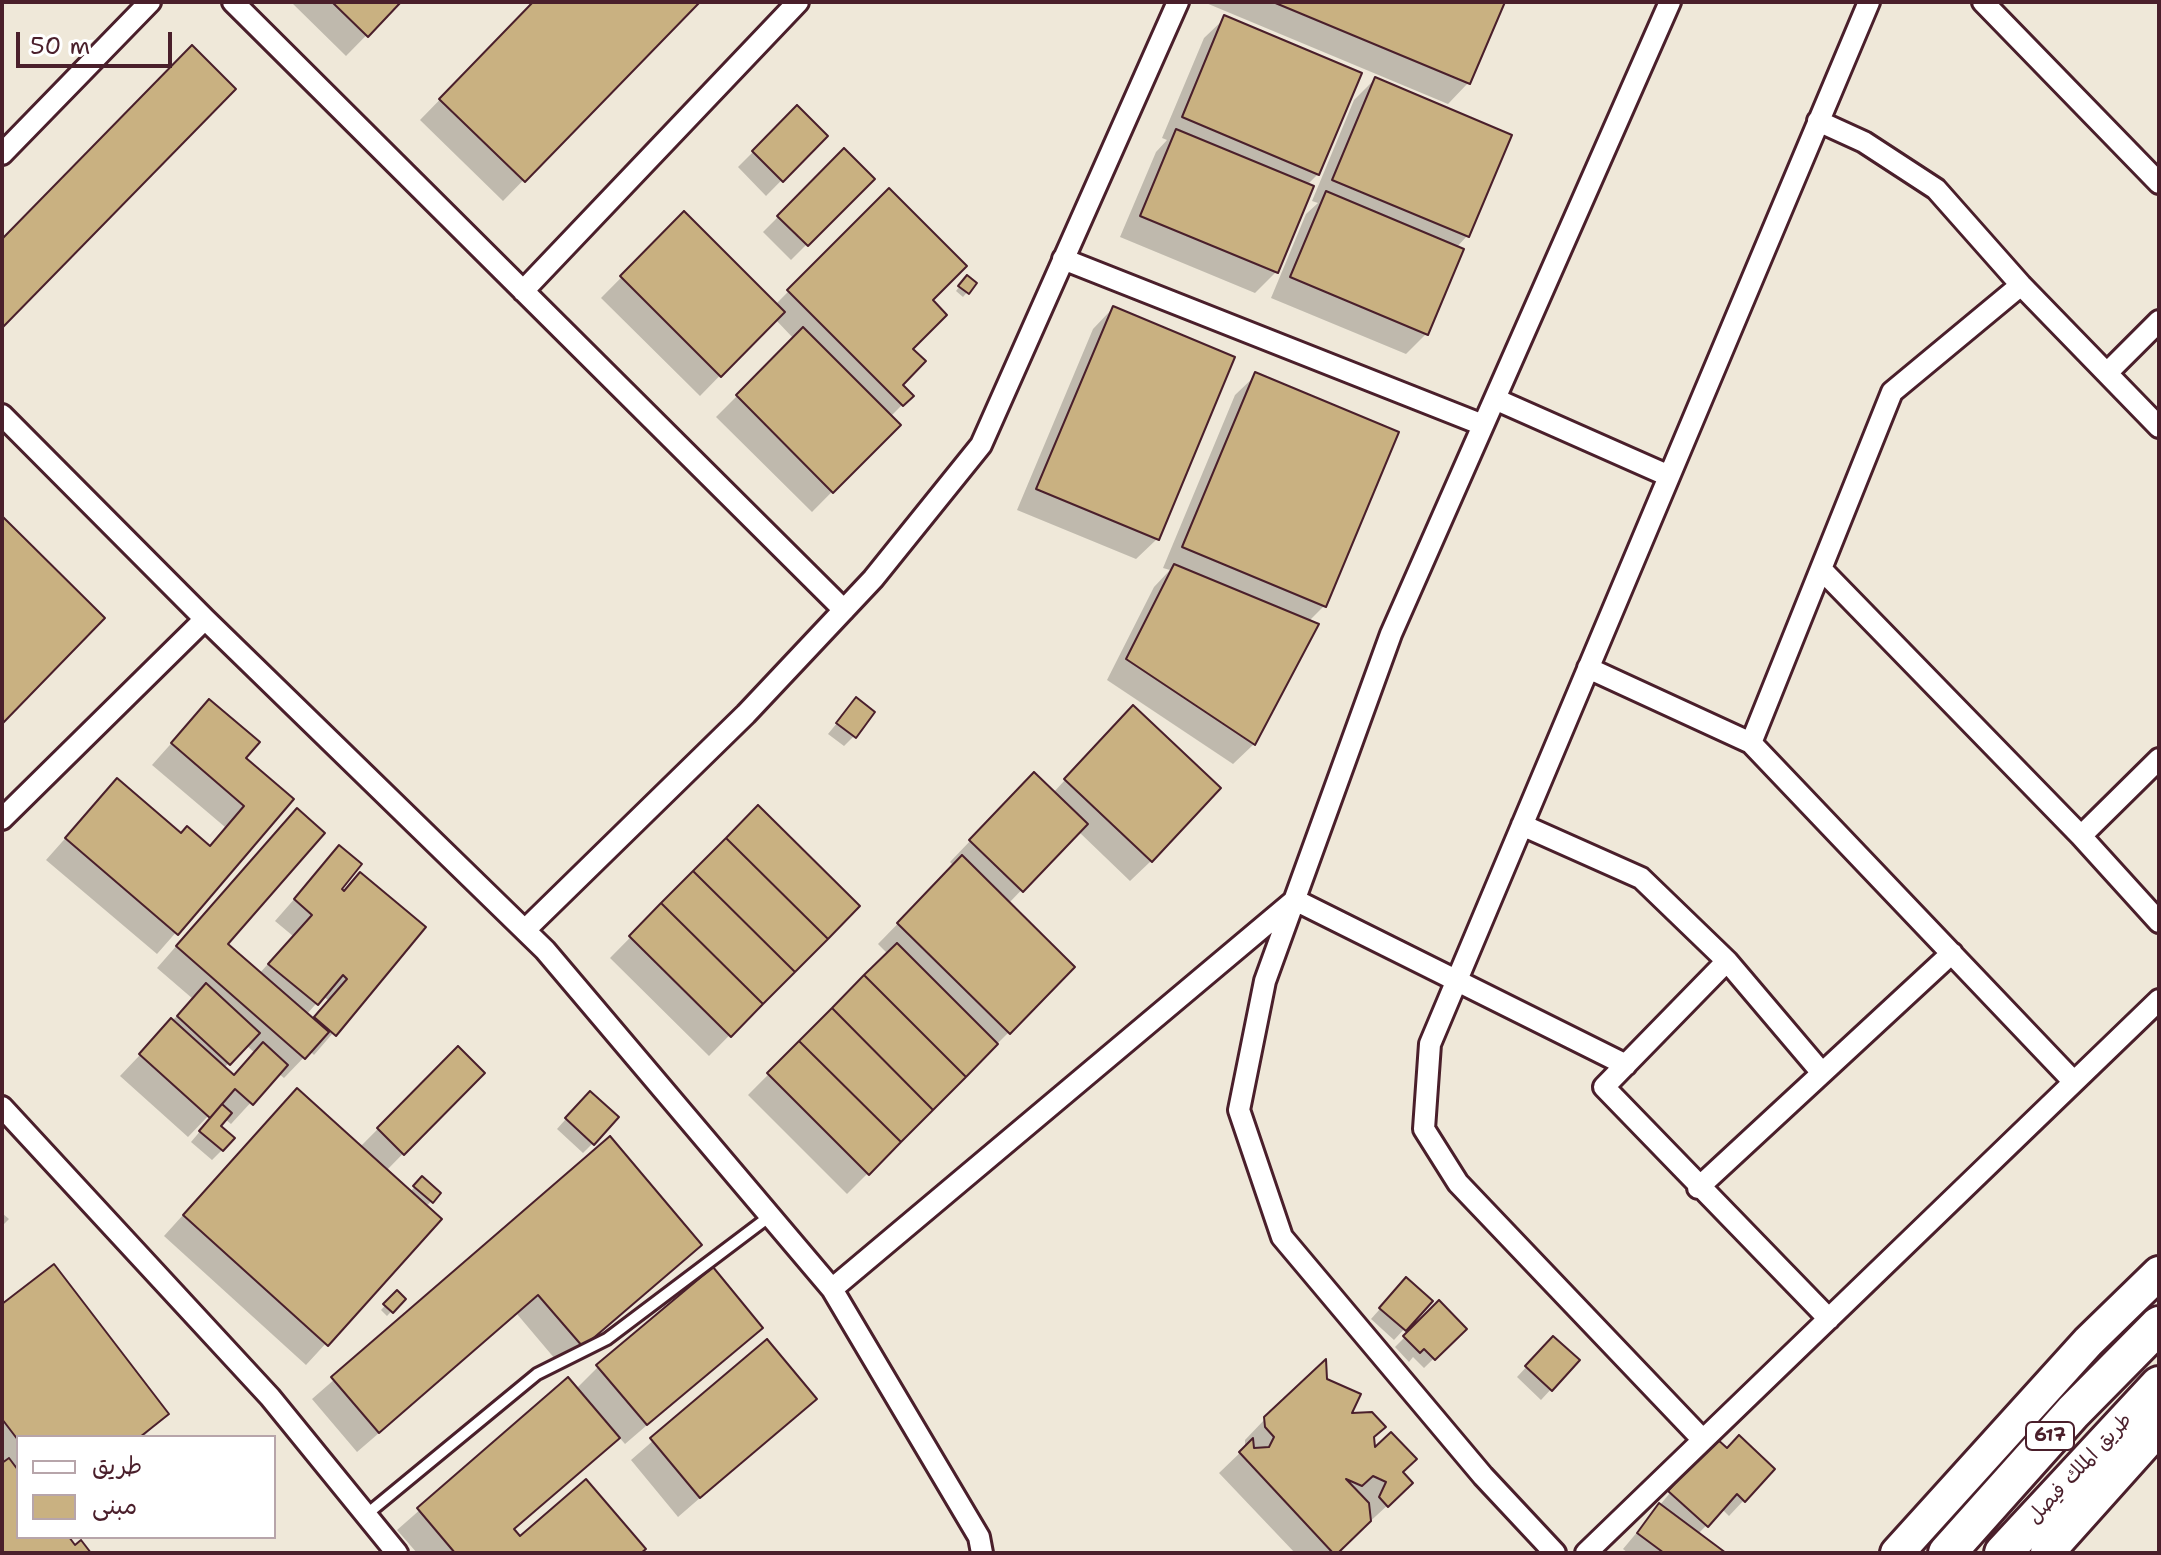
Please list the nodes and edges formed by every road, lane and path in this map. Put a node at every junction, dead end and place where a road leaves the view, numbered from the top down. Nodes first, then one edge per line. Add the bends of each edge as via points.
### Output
1 (150, 2) edge
2 (233, 2) edge
3 (798, 2) edge
4 (1670, 2) edge
5 (1869, 2) edge
6 (1983, 2) edge
7 (1170, 6) edge
8 (1818, 121) junction
9 (2, 154) edge
10 (2159, 183) edge
11 (1063, 259) junction
12 (2021, 285) junction
13 (523, 291) junction
14 (2159, 321) edge
15 (2108, 372) junction
16 (1495, 399) junction
17 (2, 415) edge
18 (1483, 425) junction
19 (2159, 427) edge
20 (1669, 476) junction
21 (1821, 569) junction
22 (844, 610) junction
23 (205, 619) junction
24 (1588, 668) junction
25 (1751, 743) junction
26 (2159, 759) edge
27 (2, 819) edge
28 (1522, 825) junction
29 (2081, 836) junction
30 (1295, 900) junction
31 (2159, 922) edge
32 (525, 930) junction
33 (1952, 953) junction
34 (1727, 961) junction
35 (1457, 980) junction
36 (2159, 1000) edge
37 (1626, 1065) junction
38 (1822, 1073) junction
39 (2074, 1082) junction
40 (2, 1107) edge
41 (1698, 1188) junction
42 (770, 1216) junction
43 (2159, 1273) edge
44 (832, 1289) junction
45 (1829, 1319) junction
46 (2159, 1325) edge
47 (2159, 1385) edge
48 (2159, 1428) edge
49 (1703, 1440) junction
50 (367, 1514) junction
51 (397, 1553) edge
52 (982, 1553) edge
53 (1555, 1553) edge
54 (1586, 1553) edge
55 (1897, 1553) edge
56 (1947, 1553) edge
57 (2003, 1553) edge
58 (2047, 1553) edge

1 - 9 street
2 - 13 street
3 - 13 street
4 - 16 street
5 - 8 street
6 - 10 street
7 - 11 street
8 - 12 street via 1864,142 1936,189
8 - 20 street
11 - 18 street
11 - 22 street via 981,445
12 - 15 street
12 - 21 street via 1892,392
13 - 22 street
14 - 15 street
15 - 19 street
16 - 18 street
16 - 20 street
17 - 23 street
18 - 30 street via 1391,634
20 - 24 street
21 - 25 street
21 - 29 street
22 - 32 street via 746,714
23 - 27 street
23 - 32 street
24 - 25 street
24 - 28 street
25 - 33 street
26 - 29 street
28 - 34 street via 1641,878
28 - 35 street
29 - 31 street
30 - 35 street
30 - 44 street
30 - 53 street via 1265,981 1239,1110 1282,1237 1483,1476
32 - 42 street
33 - 38 street
33 - 39 street
34 - 37 street
34 - 38 street
35 - 37 street
35 - 49 street via 1430,1044 1424,1129 1458,1183
36 - 39 street
37 - 41 street via 1604,1087
38 - 41 street
39 - 45 street
40 - 50 street via 186,1303
41 - 45 street
42 - 44 street
42 - 50 lane via 607,1339 537,1374
43 - 55 main road via 2088,1342
44 - 52 street via 979,1537
45 - 49 street
46 - 56 highway, 617
47 - 57 highway, طريق الملك فيصل / 617
48 - 58 main road
49 - 54 street
50 - 51 street

